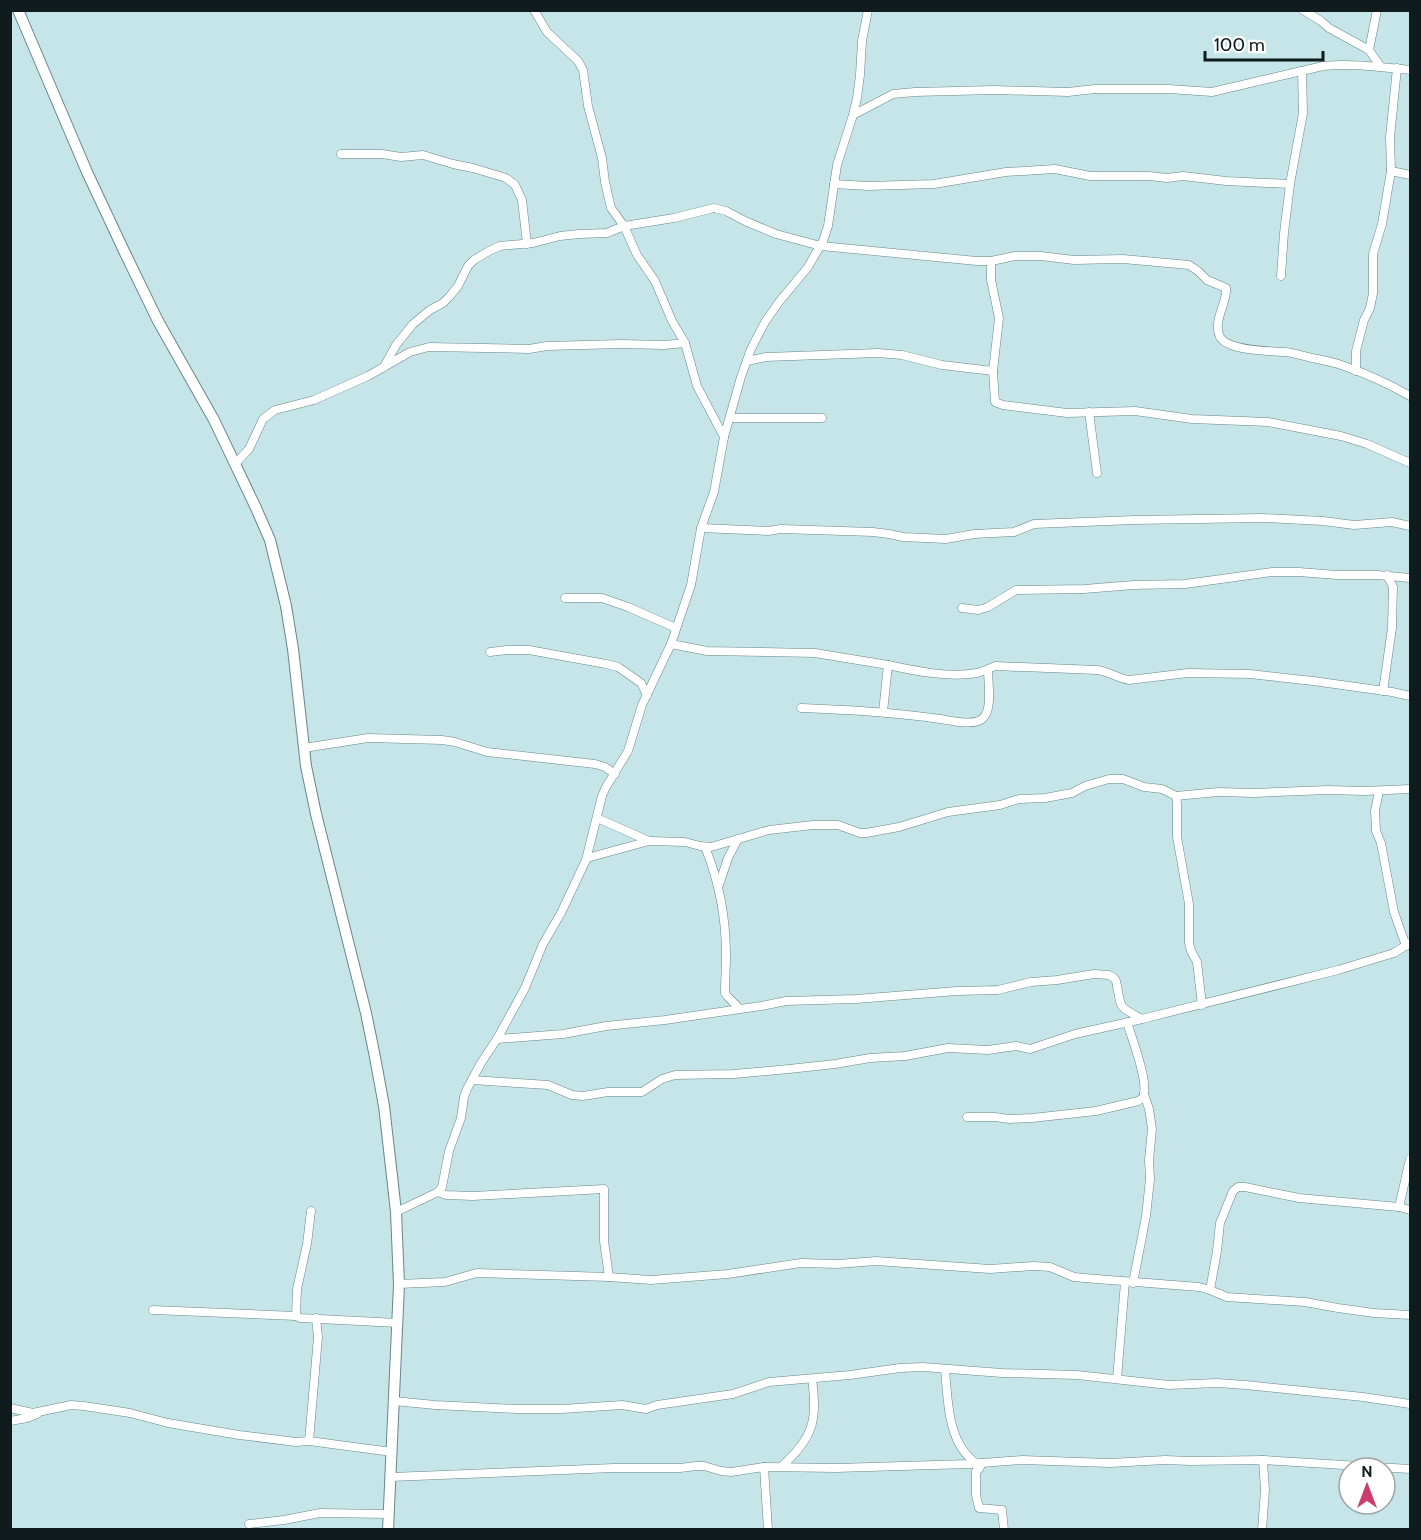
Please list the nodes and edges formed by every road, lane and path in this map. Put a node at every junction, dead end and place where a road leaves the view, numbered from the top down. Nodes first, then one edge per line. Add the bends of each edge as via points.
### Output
1 (18, 10) edge
2 (534, 10) edge
3 (868, 10) edge
4 (1303, 10) edge
5 (1377, 10) edge
6 (1369, 50) junction
7 (1381, 67) junction
8 (1396, 68) junction
9 (1410, 70) edge
10 (1302, 71) junction
11 (853, 115) junction
12 (341, 154) dead end
13 (1391, 171) junction
14 (1410, 175) edge
15 (834, 184) junction
16 (1290, 184) junction
17 (624, 226) junction
18 (527, 244) junction
19 (821, 246) junction
20 (991, 261) junction
21 (1281, 276) dead end
22 (685, 343) junction
23 (747, 361) junction
24 (384, 367) junction
25 (993, 371) junction
26 (1356, 371) junction
27 (1410, 396) edge
28 (1089, 412) junction
29 (730, 418) junction
30 (822, 418) dead end
31 (724, 437) junction
32 (1410, 463) edge
33 (236, 464) junction
34 (1097, 473) dead end
35 (1410, 526) edge
36 (701, 528) junction
37 (1387, 575) junction
38 (1402, 576) junction
39 (1410, 578) edge
40 (1393, 587) junction
41 (565, 598) dead end
42 (962, 608) dead end
43 (676, 628) junction
44 (671, 644) junction
45 (490, 652) dead end
46 (888, 665) junction
47 (988, 670) junction
48 (652, 682) junction
49 (641, 683) junction
50 (1383, 691) junction
51 (647, 695) junction
52 (1410, 696) edge
53 (801, 708) dead end
54 (883, 712) junction
55 (304, 748) junction
56 (615, 774) junction
57 (1410, 789) edge
58 (1378, 791) junction
59 (1176, 796) junction
60 (597, 818) junction
61 (738, 839) junction
62 (649, 841) junction
63 (705, 847) junction
64 (587, 858) junction
65 (718, 888) junction
66 (1408, 945) edge
67 (1203, 1005) junction
68 (739, 1008) junction
69 (1142, 1019) junction
70 (1127, 1022) junction
71 (498, 1039) junction
72 (472, 1080) junction
73 (1144, 1094) junction
74 (1138, 1101) junction
75 (1148, 1106) junction
76 (967, 1117) dead end
77 (1410, 1159) edge
78 (438, 1192) junction
79 (1398, 1207) junction
80 (1410, 1210) edge
81 (311, 1211) dead end
82 (396, 1212) junction
83 (609, 1276) junction
84 (1129, 1282) junction
85 (399, 1284) junction
86 (1210, 1290) junction
87 (153, 1310) dead end
88 (1410, 1315) edge
89 (296, 1316) junction
90 (316, 1318) junction
91 (398, 1323) junction
92 (945, 1369) junction
93 (812, 1378) junction
94 (1117, 1379) junction
95 (394, 1401) junction
96 (1410, 1404) edge
97 (10, 1408) edge
98 (41, 1412) junction
99 (10, 1421) edge
100 (309, 1442) junction
101 (392, 1452) junction
102 (1263, 1460) junction
103 (976, 1465) junction
104 (764, 1467) junction
105 (782, 1467) junction
106 (1410, 1469) edge
107 (391, 1477) junction
108 (389, 1514) junction
109 (249, 1524) dead end
110 (388, 1530) edge
111 (768, 1530) edge
112 (1004, 1530) edge
113 (1262, 1530) edge

1 - 33 street via 87,172 148,301
2 - 17 street via 547,32 583,70 611,208
3 - 11 street
4 - 6 street
5 - 6 street
6 - 7 street
7 - 8 street
7 - 10 street via 1339,64
8 - 9 street
8 - 13 street
10 - 11 street via 1212,92 1095,89 893,94
10 - 16 street via 1303,113
11 - 15 street
12 - 18 street via 423,155 506,178 515,185 522,200
13 - 14 street
13 - 26 street via 1373,254 1373,293 1356,351
15 - 16 street via 934,184 1006,172 1055,169 1090,176 1183,176
15 - 19 street
16 - 21 street
17 - 18 street via 607,233 560,236
17 - 19 street via 714,208 776,234
17 - 22 street
18 - 24 street via 500,246 474,260 449,297 413,324
19 - 20 street
19 - 23 street via 765,322
20 - 25 street via 999,318
20 - 26 street via 1041,256 1189,266 1226,288 1218,324 1226,343 1290,353
22 - 24 street via 530,349 429,347 410,352
22 - 31 street via 697,386
23 - 25 street via 878,352
23 - 29 street
24 - 33 street via 314,400 275,410 264,419 249,449
25 - 28 street via 995,402 1044,411
26 - 27 street
28 - 32 street via 1135,411 1192,419 1268,422 1341,436
28 - 34 street
29 - 30 street
29 - 31 street
31 - 36 street via 714,492
33 - 55 street via 270,540 286,606
35 - 36 street via 1392,522 1354,525 1263,518 1134,520 1034,524 1014,532 946,539 873,532
36 - 43 street via 691,585
37 - 38 street
37 - 40 street
37 - 42 street via 1272,572 1185,584 1027,590 1016,591 978,610
38 - 39 street
38 - 40 street
40 - 50 street
41 - 43 street via 602,598
43 - 44 street
44 - 46 street via 707,651 815,653
44 - 48 street
45 - 49 street via 530,650 564,655 618,668
46 - 47 street via 951,674
46 - 54 street
47 - 50 street via 995,666 1096,670 1129,680 1188,673 1250,674
47 - 54 street via 988,711 979,720
48 - 49 street
48 - 51 street
49 - 51 street
50 - 52 street
51 - 56 street via 628,751
53 - 54 street
55 - 56 street via 368,738 442,740 487,752 595,764
55 - 82 street via 316,814 374,1053
56 - 60 street via 602,796
57 - 58 street
58 - 59 street via 1292,790
58 - 66 street via 1376,831 1394,912
59 - 61 street via 1123,779 1109,779 1065,794 948,812 866,833 838,825 813,825 769,830
59 - 67 street via 1177,837 1189,904 1189,943 1197,962
60 - 62 street
60 - 64 street
61 - 63 street
61 - 65 street
62 - 63 street
62 - 64 street
63 - 65 street
64 - 71 street
65 - 68 street via 726,954 725,993
66 - 67 street via 1383,957
67 - 69 street
68 - 69 street via 786,1001 998,990 1102,974 1116,981 1121,1007
68 - 71 street via 563,1034
69 - 70 street
70 - 72 street via 1030,1049 948,1048 789,1069 675,1075 642,1092 583,1096 548,1085
70 - 73 street
71 - 72 street
72 - 78 street
73 - 74 street
73 - 75 street
74 - 75 street
74 - 76 street via 1096,1111 1032,1118
75 - 84 street via 1152,1119 1149,1198
77 - 79 street
78 - 82 street
78 - 83 street via 473,1196 604,1189
79 - 80 street
79 - 86 street via 1299,1198 1238,1187 1220,1223
81 - 89 street
82 - 85 street
83 - 84 street via 651,1280 801,1263 876,1261 990,1269 1050,1267 1074,1276
83 - 85 street via 477,1273 445,1282
84 - 86 street
84 - 94 street
85 - 91 street
86 - 88 street via 1227,1297
87 - 89 street
89 - 90 street
90 - 91 street
90 - 100 street via 318,1337
91 - 95 street
92 - 93 street via 900,1368
92 - 94 street
92 - 103 street via 957,1440
93 - 95 street via 769,1382 733,1394 646,1410 622,1405 516,1409
93 - 105 street via 815,1406 811,1430
94 - 96 street via 1246,1385
95 - 101 street
97 - 98 street
98 - 99 street
98 - 100 street via 84,1406 239,1435
100 - 101 street
101 - 107 street
102 - 103 street via 1022,1460
102 - 106 street
102 - 113 street
103 - 105 street
103 - 112 street via 979,1508 1002,1510
104 - 105 street
104 - 107 street via 730,1472 696,1466
104 - 111 street
107 - 108 street
108 - 109 street via 320,1513
108 - 110 street

